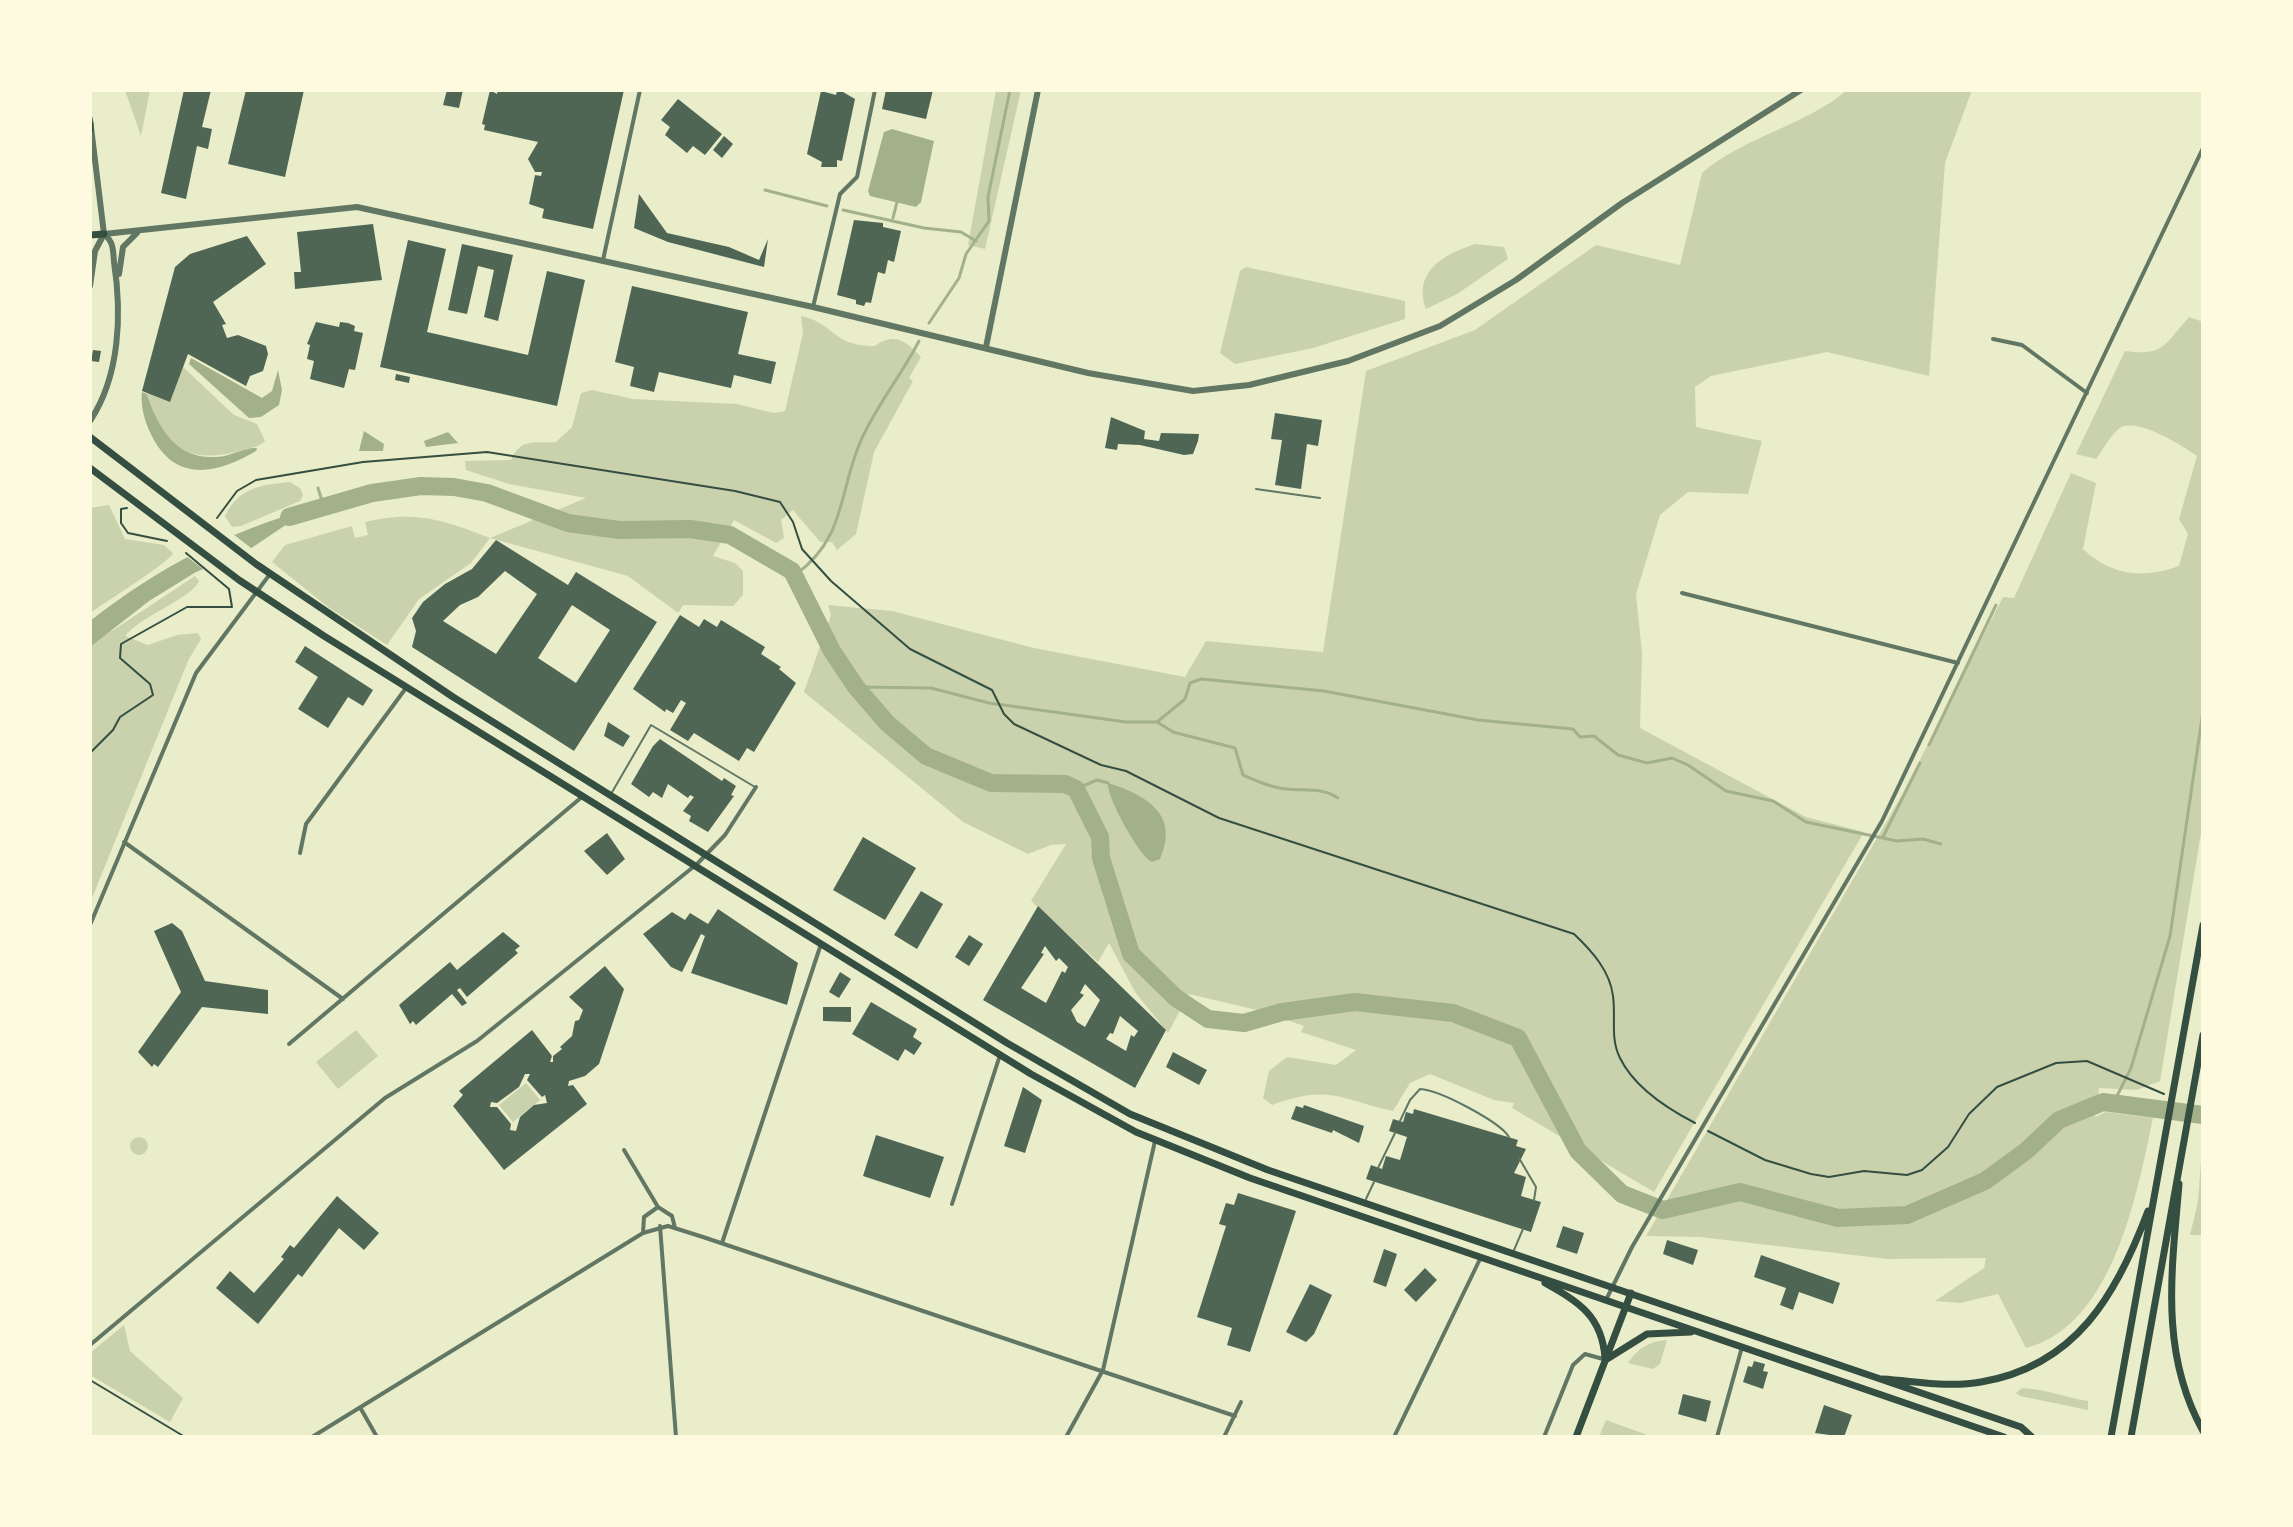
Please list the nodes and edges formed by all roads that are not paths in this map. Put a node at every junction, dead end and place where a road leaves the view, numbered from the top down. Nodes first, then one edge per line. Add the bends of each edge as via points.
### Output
1 (640, 90) edge
2 (1038, 90) edge
3 (1801, 90) edge
4 (875, 92) edge
5 (90, 121) edge
6 (90, 130) edge
7 (2203, 148) edge
8 (141, 231) junction
9 (104, 234) junction
10 (90, 235) edge
11 (603, 261) junction
12 (119, 282) junction
13 (90, 286) edge
14 (813, 307) junction
15 (1993, 339) dead end
16 (986, 347) junction
17 (2087, 393) junction
18 (90, 421) edge
19 (90, 437) edge
20 (90, 468) edge
21 (1256, 489) dead end
22 (1320, 498) dead end
23 (270, 574) junction
24 (257, 591) junction
25 (1682, 593) dead end
26 (1958, 663) junction
27 (408, 686) junction
28 (756, 787) joint
29 (584, 794) junction
30 (610, 795) junction
31 (123, 842) junction
32 (300, 853) dead end
33 (706, 855) junction
34 (697, 864) junction
35 (90, 925) edge
36 (2203, 925) edge
37 (822, 942) junction
38 (343, 999) junction
39 (2203, 1035) edge
40 (289, 1044) dead end
41 (1000, 1055) junction
42 (1400, 1121) dead end
43 (1395, 1133) dead end
44 (1509, 1137) dead end
45 (2183, 1140) junction
46 (1155, 1141) junction
47 (624, 1150) dead end
48 (1519, 1158) dead end
49 (1378, 1168) dead end
50 (1374, 1182) dead end
51 (2155, 1194) junction
52 (1534, 1200) dead end
53 (1363, 1203) junction
54 (952, 1204) dead end
55 (658, 1207) junction
56 (660, 1226) junction
57 (675, 1228) junction
58 (1523, 1229) dead end
59 (643, 1233) junction
60 (722, 1244) junction
61 (1513, 1253) junction
62 (1481, 1257) junction
63 (1529, 1274) junction
64 (1612, 1286) junction
65 (1631, 1293) junction
66 (1606, 1300) junction
67 (1626, 1306) junction
68 (1699, 1332) junction
69 (90, 1345) edge
70 (1742, 1347) junction
71 (1605, 1360) junction
72 (1103, 1370) junction
73 (1872, 1378) junction
74 (1241, 1402) dead end
75 (361, 1409) junction
76 (1235, 1416) junction
77 (2203, 1431) edge
78 (312, 1437) edge
79 (377, 1437) edge
80 (676, 1437) edge
81 (1066, 1437) edge
82 (1224, 1437) edge
83 (1394, 1437) edge
84 (1544, 1437) edge
85 (1576, 1437) edge
86 (1717, 1437) edge
87 (2004, 1437) edge
88 (2032, 1437) edge
89 (2111, 1437) edge
90 (2133, 1437) edge

1 - 11 street
2 - 16 street
3 - 16 street via 1440,326 1348,361 1249,385 1193,391 1088,373
4 - 14 street via 857,177 840,194
5 - 6 main road
5 - 9 street
7 - 17 street
8 - 9 street
8 - 11 street via 357,207
8 - 12 street via 123,247
9 - 10 main road
9 - 12 street via 112,243
9 - 13 street via 95,251
11 - 14 street
12 - 18 street via 111,366
14 - 16 street
15 - 17 street via 2022,345
17 - 26 street
19 - 23 main road
20 - 24 main road
21 - 22 lane
23 - 24 street
23 - 30 main road
24 - 27 main road
24 - 31 street via 196,673
25 - 26 street
26 - 64 street via 1877,829
27 - 29 main road
27 - 32 street via 306,824
28 - 30 lane via 651,725
28 - 33 street
29 - 34 main road
29 - 38 street
30 - 33 main road
31 - 35 street
31 - 38 street
33 - 34 street
33 - 53 main road via 1117,1107 1206,1147
34 - 37 main road
34 - 69 street via 477,1041 385,1098
36 - 51 main road
37 - 41 main road
37 - 60 street
38 - 40 street
39 - 45 main road
41 - 46 main road
41 - 54 street
42 - 44 lane via 1410,1100 1420,1089 1428,1089 1466,1104
43 - 49 lane
45 - 77 main road via 2169,1299 2177,1363
45 - 90 main road
46 - 62 main road
46 - 72 street
47 - 55 street
48 - 52 lane via 1536,1187
50 - 53 lane
51 - 73 main road via 2115,1288 2081,1331 2046,1358 1980,1382
51 - 89 main road
53 - 61 main road
55 - 57 street via 672,1216
55 - 59 street via 644,1217
56 - 57 street
56 - 59 street
56 - 80 street
57 - 60 street
58 - 61 lane
59 - 75 street
60 - 72 street
61 - 64 main road
62 - 63 main road
62 - 83 street
63 - 66 main road
63 - 71 main road via 1590,1312 1604,1341
64 - 65 main road
64 - 66 street
65 - 67 main road
65 - 73 main road
66 - 67 main road
67 - 68 main road
67 - 71 main road
68 - 70 main road
68 - 71 main road via 1647,1334
70 - 86 street
70 - 87 main road
71 - 84 street via 1585,1354 1573,1365
71 - 85 main road
72 - 76 street
72 - 81 street
73 - 88 main road via 2021,1427
74 - 76 street
75 - 78 street
75 - 79 street
76 - 82 street

